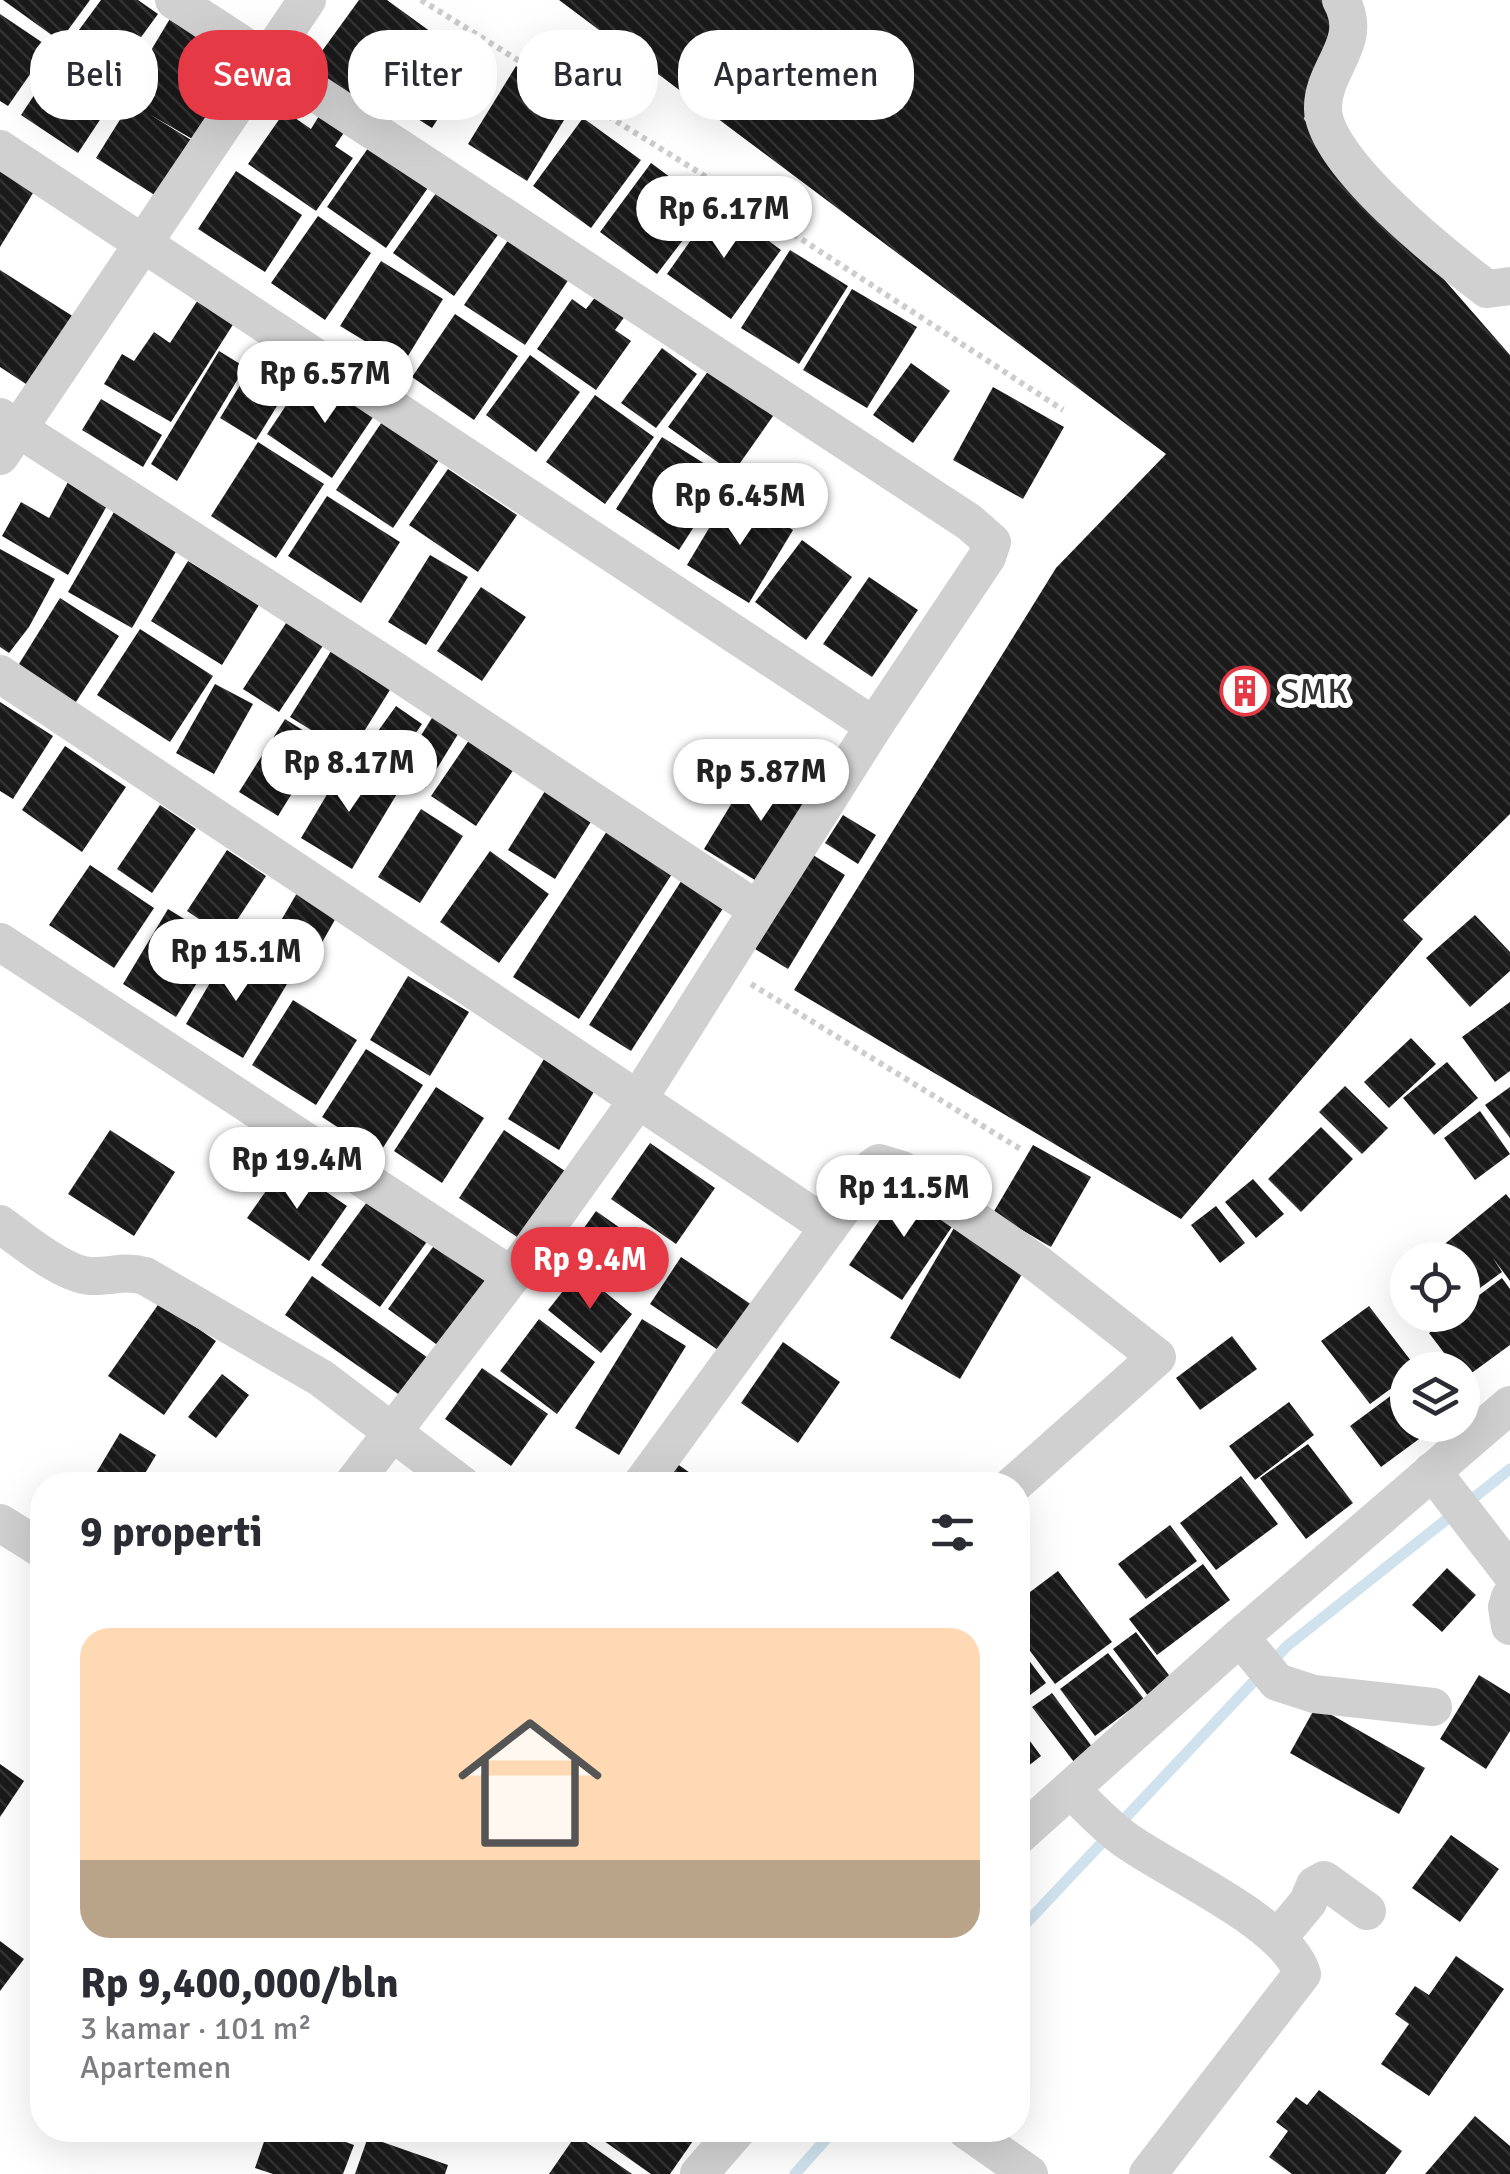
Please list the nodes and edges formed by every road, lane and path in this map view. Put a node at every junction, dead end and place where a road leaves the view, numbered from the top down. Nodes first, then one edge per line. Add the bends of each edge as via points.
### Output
1 (174, 0) edge
2 (307, 0) edge
3 (421, 0) edge
4 (1342, 0) edge
5 (219, 30) edge
6 (287, 30) edge
7 (328, 103) edge
8 (226, 120) edge
9 (0, 149) edge
10 (140, 243) junction
11 (1510, 286) edge
12 (1063, 410) dead end
13 (6, 434) edge
14 (0, 674) edge
15 (874, 726) junction
16 (756, 909) junction
17 (0, 942) edge
18 (720, 965) junction
19 (637, 1102) junction
20 (1022, 1150) dead end
21 (0, 1224) edge
22 (828, 1227) junction
23 (512, 1276) junction
24 (1510, 1405) edge
25 (392, 1432) junction
26 (362, 1472) edge
27 (445, 1472) edge
28 (651, 1472) edge
29 (1028, 1472) edge
30 (1440, 1482) junction
31 (0, 1523) edge
32 (30, 1541) edge
33 (1510, 1572) edge
34 (1510, 1597) edge
35 (1510, 1626) edge
36 (1246, 1646) junction
37 (1433, 1707) dead end
38 (1077, 1796) junction
39 (1030, 1828) edge
40 (1366, 1911) dead end
41 (1278, 1938) junction
42 (727, 2142) edge
43 (983, 2142) edge
44 (699, 2174) edge
45 (1029, 2174) edge
46 (1148, 2174) edge

1 - 5 street
2 - 6 street
3 - 12 path via 700,172
4 - 11 street via 1350,27 1322,108 1342,152 1442,255 1487,289
7 - 15 street via 987,536 987,557
8 - 10 street
9 - 10 street
10 - 13 street
10 - 15 street
13 - 16 street via 402,675
14 - 19 street
15 - 16 street
16 - 18 street
17 - 23 street
18 - 19 street
18 - 20 path
19 - 22 street
19 - 23 street
21 - 25 street via 70,1271 145,1276 321,1378
22 - 28 street
22 - 29 street via 872,1168 887,1164 1038,1264 1157,1357
23 - 25 street
24 - 30 street
25 - 26 street
25 - 27 street
30 - 33 street
30 - 36 street
31 - 32 street
34 - 35 street
36 - 37 street via 1277,1682 1314,1694
36 - 38 street
38 - 39 street
38 - 41 street via 1123,1838
40 - 41 street via 1324,1880
41 - 46 street via 1299,1965 1300,1980
42 - 44 street
43 - 45 street

